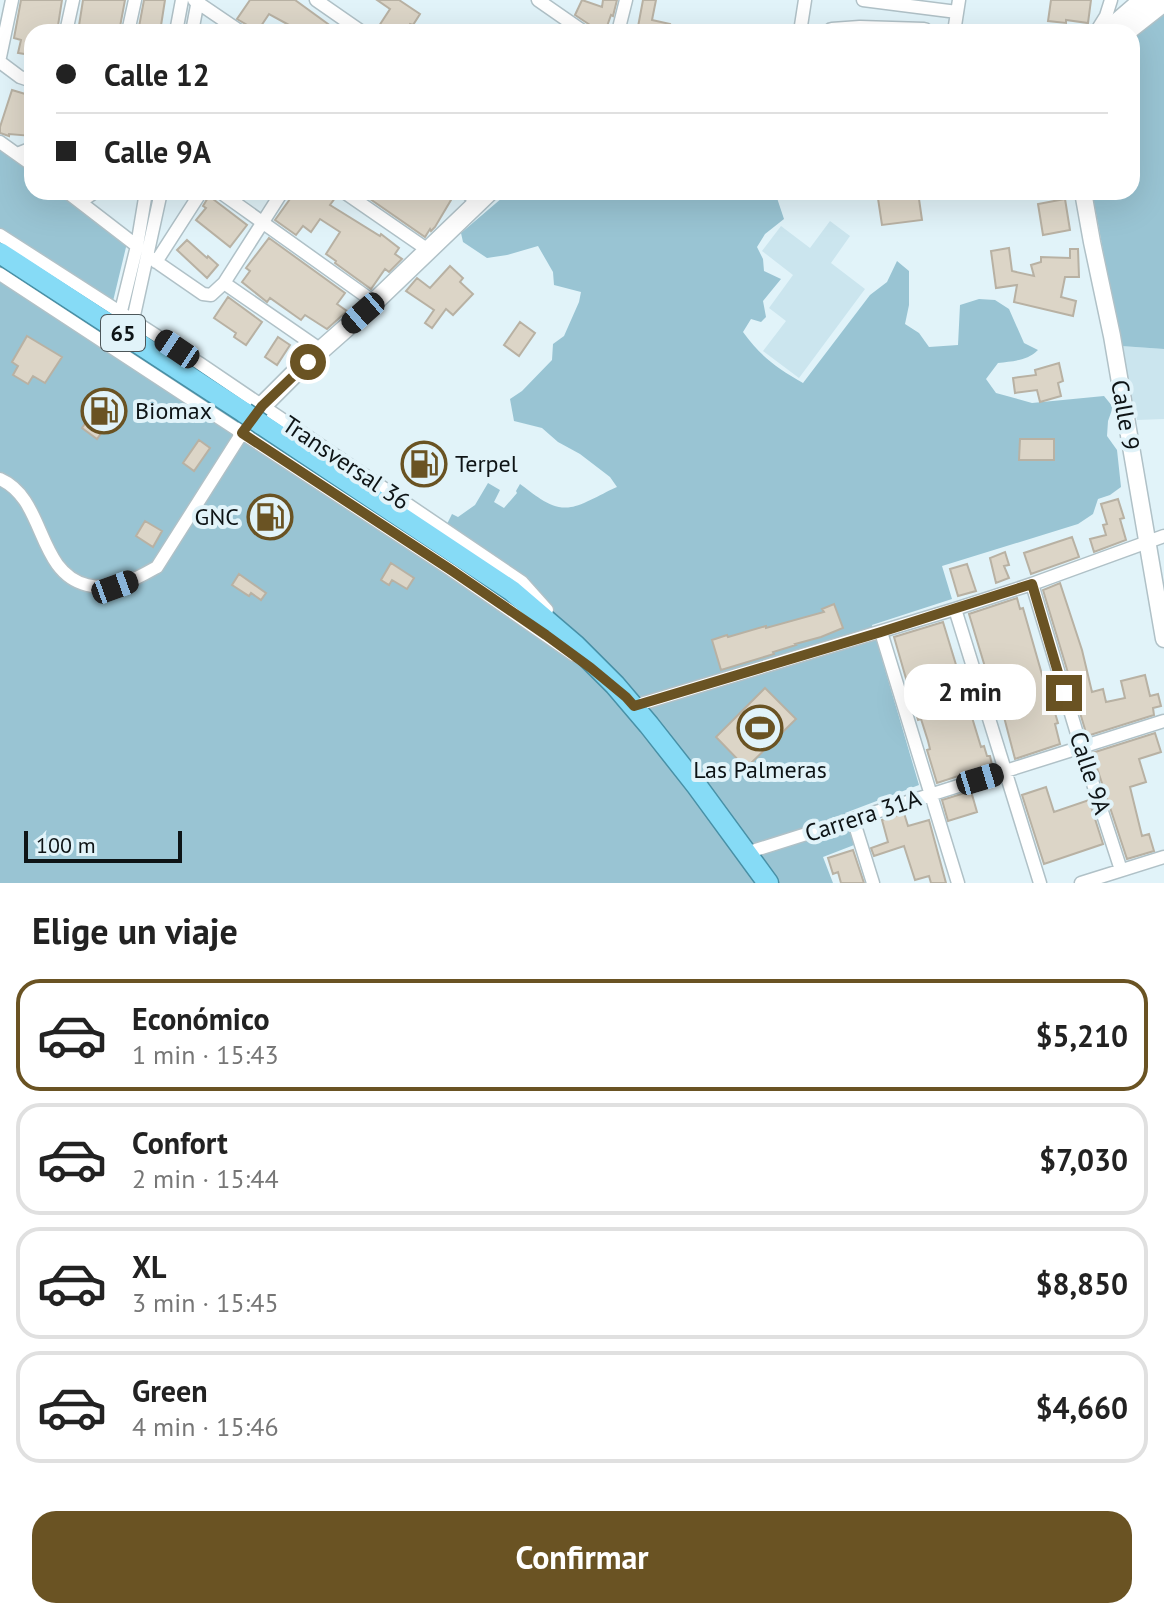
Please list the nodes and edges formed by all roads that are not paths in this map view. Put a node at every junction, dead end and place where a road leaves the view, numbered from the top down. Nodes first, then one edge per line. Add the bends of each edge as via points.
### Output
1 (12, 0) edge
2 (73, 0) edge
3 (135, 0) edge
4 (182, 0) edge
5 (197, 0) edge
6 (316, 0) edge
7 (538, 0) edge
8 (626, 0) edge
9 (805, 0) edge
10 (863, 0) edge
11 (1101, 0) edge
12 (1111, 0) edge
13 (1143, 0) edge
14 (1164, 2) edge
15 (958, 6) edge
16 (68, 24) edge
17 (130, 24) edge
18 (178, 24) edge
19 (193, 24) edge
20 (230, 24) edge
21 (350, 24) edge
22 (572, 24) edge
23 (620, 24) edge
24 (801, 24) edge
25 (1095, 24) edge
26 (1100, 24) edge
27 (1115, 24) edge
28 (1136, 24) edge
29 (0, 60) edge
30 (24, 78) edge
31 (0, 142) edge
32 (24, 151) edge
33 (17, 154) junction
34 (24, 159) edge
35 (77, 200) edge
36 (83, 200) edge
37 (145, 200) edge
38 (160, 200) edge
39 (195, 200) edge
40 (231, 200) edge
41 (277, 200) edge
42 (356, 200) edge
43 (473, 200) edge
44 (1084, 200) edge
45 (80, 202) junction
46 (263, 222) junction
47 (0, 235) edge
48 (137, 246) junction
49 (428, 250) junction
50 (0, 253) edge
51 (152, 259) junction
52 (0, 274) edge
53 (224, 283) junction
54 (374, 302) junction
55 (121, 311) junction
56 (133, 320) junction
57 (321, 350) junction
58 (252, 419) junction
59 (0, 479) edge
60 (1164, 536) edge
61 (1146, 542) junction
62 (1032, 584) junction
63 (955, 609) junction
64 (881, 632) junction
65 (1164, 634) edge
66 (630, 702) junction
67 (1164, 721) edge
68 (1081, 747) junction
69 (1005, 771) junction
70 (931, 795) junction
71 (853, 819) junction
72 (746, 853) junction
73 (1164, 857) edge
74 (1121, 870) junction
75 (768, 883) edge
76 (873, 883) edge
77 (958, 883) edge
78 (1040, 883) edge
79 (1081, 883) edge

1 - 29 street
2 - 16 street
3 - 17 street
4 - 18 street
5 - 19 street
5 - 20 street
6 - 21 street
7 - 22 street
8 - 23 street
9 - 24 street
10 - 15 street
11 - 25 street
12 - 26 street
13 - 27 main road
14 - 28 main road
29 - 30 street
31 - 33 street
32 - 33 street
33 - 34 street
35 - 45 street
36 - 45 street
37 - 48 street
38 - 51 street
39 - 51 street
40 - 46 street
41 - 46 street
42 - 49 street
43 - 49 main road
44 - 61 street, Calle 9
45 - 48 street
46 - 53 street
46 - 54 street
47 - 55 street, Transversal 36 / 65
48 - 55 street
49 - 54 main road
50 - 58 highway, 65
51 - 53 street via 203,294 211,295
51 - 56 street
52 - 58 street, Transversal 36 / 65
53 - 57 street
54 - 57 main road
55 - 56 street, Transversal 36 / 65
56 - 58 street, Transversal 36 / 65
57 - 58 main road
58 - 59 street via 157,567 115,587 82,584 67,575 55,563 27,502
58 - 66 street, Transversal 36 / 65
58 - 66 highway, 65 via 512,591
60 - 61 street
61 - 62 street
61 - 65 street, Calle 9
62 - 63 street
62 - 68 street, Calle 9A
63 - 64 street
63 - 69 street
64 - 66 street
64 - 70 street
66 - 72 highway, 65
67 - 68 street, Carrera 31A
68 - 69 street, Carrera 31A
68 - 74 street, Calle 9A
69 - 70 street, Carrera 31A
69 - 78 street
70 - 71 street, Carrera 31A
70 - 77 street
71 - 72 street, Carrera 31A
71 - 76 street
72 - 75 highway, 65
73 - 74 street
74 - 79 street

